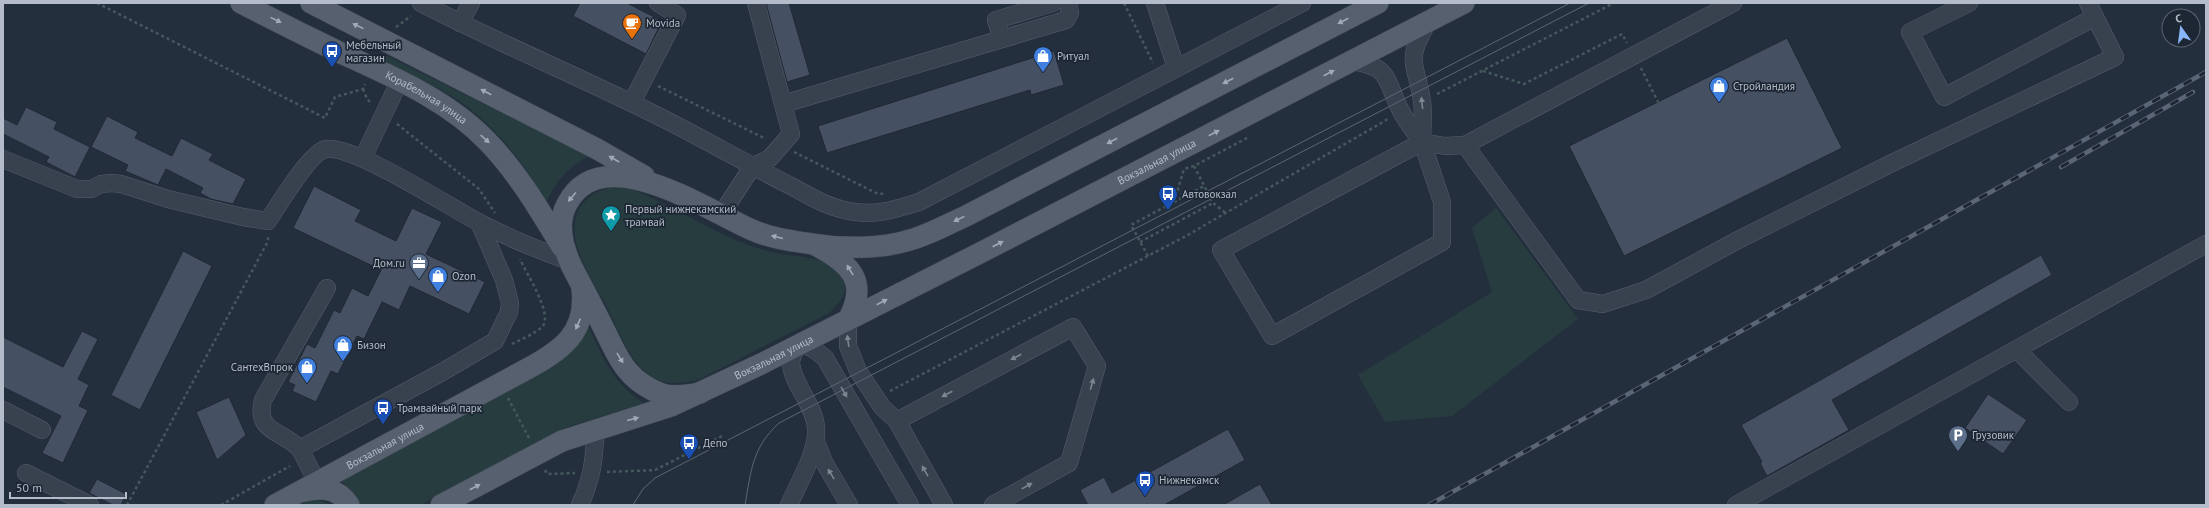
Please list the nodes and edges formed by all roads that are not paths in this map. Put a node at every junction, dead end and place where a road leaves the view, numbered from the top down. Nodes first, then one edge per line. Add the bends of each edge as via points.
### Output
1 (241, 3) edge
2 (311, 3) edge
3 (471, 3) edge
4 (658, 3) edge
5 (756, 3) edge
6 (1053, 3) edge
7 (1068, 3) edge
8 (1155, 3) edge
9 (1302, 3) edge
10 (1378, 3) edge
11 (1464, 3) edge
12 (1733, 3) edge
13 (1969, 3) edge
14 (423, 4) edge
15 (2092, 10) edge
16 (1428, 22) junction
17 (460, 23) junction
18 (1002, 39) junction
19 (1352, 61) junction
20 (1174, 62) junction
21 (400, 80) junction
22 (632, 102) junction
23 (783, 104) junction
24 (1422, 142) junction
25 (1465, 145) junction
26 (364, 158) junction
27 (3, 159) edge
28 (752, 167) junction
29 (660, 185) junction
30 (721, 215) junction
31 (479, 222) junction
32 (2206, 244) edge
33 (815, 245) junction
34 (567, 256) junction
35 (582, 286) junction
36 (327, 288) dead end
37 (848, 320) junction
38 (799, 344) junction
39 (2017, 350) junction
40 (761, 364) junction
41 (795, 377) junction
42 (700, 394) junction
43 (2069, 402) dead end
44 (3, 410) edge
45 (896, 421) junction
46 (595, 429) junction
47 (42, 430) dead end
48 (816, 442) junction
49 (302, 453) junction
50 (26, 473) dead end
51 (317, 482) junction
52 (297, 493) junction
53 (90, 505) edge
54 (274, 505) edge
55 (349, 505) edge
56 (441, 505) edge
57 (580, 505) edge
58 (789, 505) edge
59 (849, 505) edge
60 (910, 505) edge
61 (944, 505) edge
62 (993, 505) edge
63 (1736, 505) edge

1 -> 21 main road, Корабельная улица
29 -> 2 main road via 597,149
3 - 17 street
4 - 22 street via 677,15
5 - 23 street
6 - 18 street via 996,20
7 - 18 street via 1070,13 1066,20
8 - 20 street
9 - 20 street
10 -> 33 main road, Вокзальная улица via 936,230 885,245
11 - 16 main road, Вокзальная улица
12 - 25 street
13 - 15 street via 1910,32 1944,97
14 - 17 street
15 - 25 street via 2115,57 1894,162 1738,240 1646,290 1603,304 1578,300
16 - 19 main road, Вокзальная улица
24 -> 16 street via 1422,102 1413,53 1418,38
17 - 22 street
18 - 23 street
19 - 24 street via 1368,63 1380,69 1389,81 1401,112
37 -> 19 main road, Вокзальная улица
20 - 28 street via 919,202 887,213 860,213 833,207
21 - 26 street
21 -> 34 main road, Корабельная улица via 437,100 488,142 526,191
22 - 28 street via 720,147
23 - 28 street via 791,134 770,158
24 - 24 street via 1221,250 1272,336 1442,242 1442,202
24 - 25 street via 1445,146
26 - 27 street via 326,149 319,152 268,221 168,199 121,184 101,184 92,189 77,189
26 - 31 street
28 - 30 street
29 - 30 main road, Вокзальная улица
29 -> 34 main road, Вокзальная улица via 612,176 583,186 571,196 564,209 561,228
33 -> 30 main road, Вокзальная улица via 776,238
31 - 34 street via 508,236
31 - 49 street via 504,280 510,303 509,312 494,341
32 - 39 street
37 -> 33 main road, Вокзальная улица via 857,296 853,275 837,256
34 - 35 main road, Вокзальная улица
35 -> 42 main road, Вокзальная улица via 616,352 637,380 663,394
35 -> 51 main road, Вокзальная улица via 584,303 581,317 570,339 559,350
36 - 49 street via 263,400 260,412 267,427 294,443
37 - 38 main road, Вокзальная улица
45 -> 37 street via 875,398 851,356 847,334
38 - 40 main road, Вокзальная улица
38 - 41 street via 791,363
38 -> 60 street via 815,350 825,358
39 - 43 street
39 - 63 street
40 - 41 street via 785,367
40 - 42 main road, Вокзальная улица
41 - 48 street via 810,406 816,426
46 -> 42 main road, Вокзальная улица via 638,418
44 - 47 street
61 -> 45 street
62 -> 45 street via 1069,463 1098,366 1074,327
56 -> 46 main road, Вокзальная улица via 562,441
46 - 57 street via 595,459
48 - 58 street
59 -> 48 street via 824,462
49 - 51 street
50 - 53 street
51 - 52 main road, Вокзальная улица
52 - 54 main road, Вокзальная улица
52 - 55 main road via 326,488 337,492

